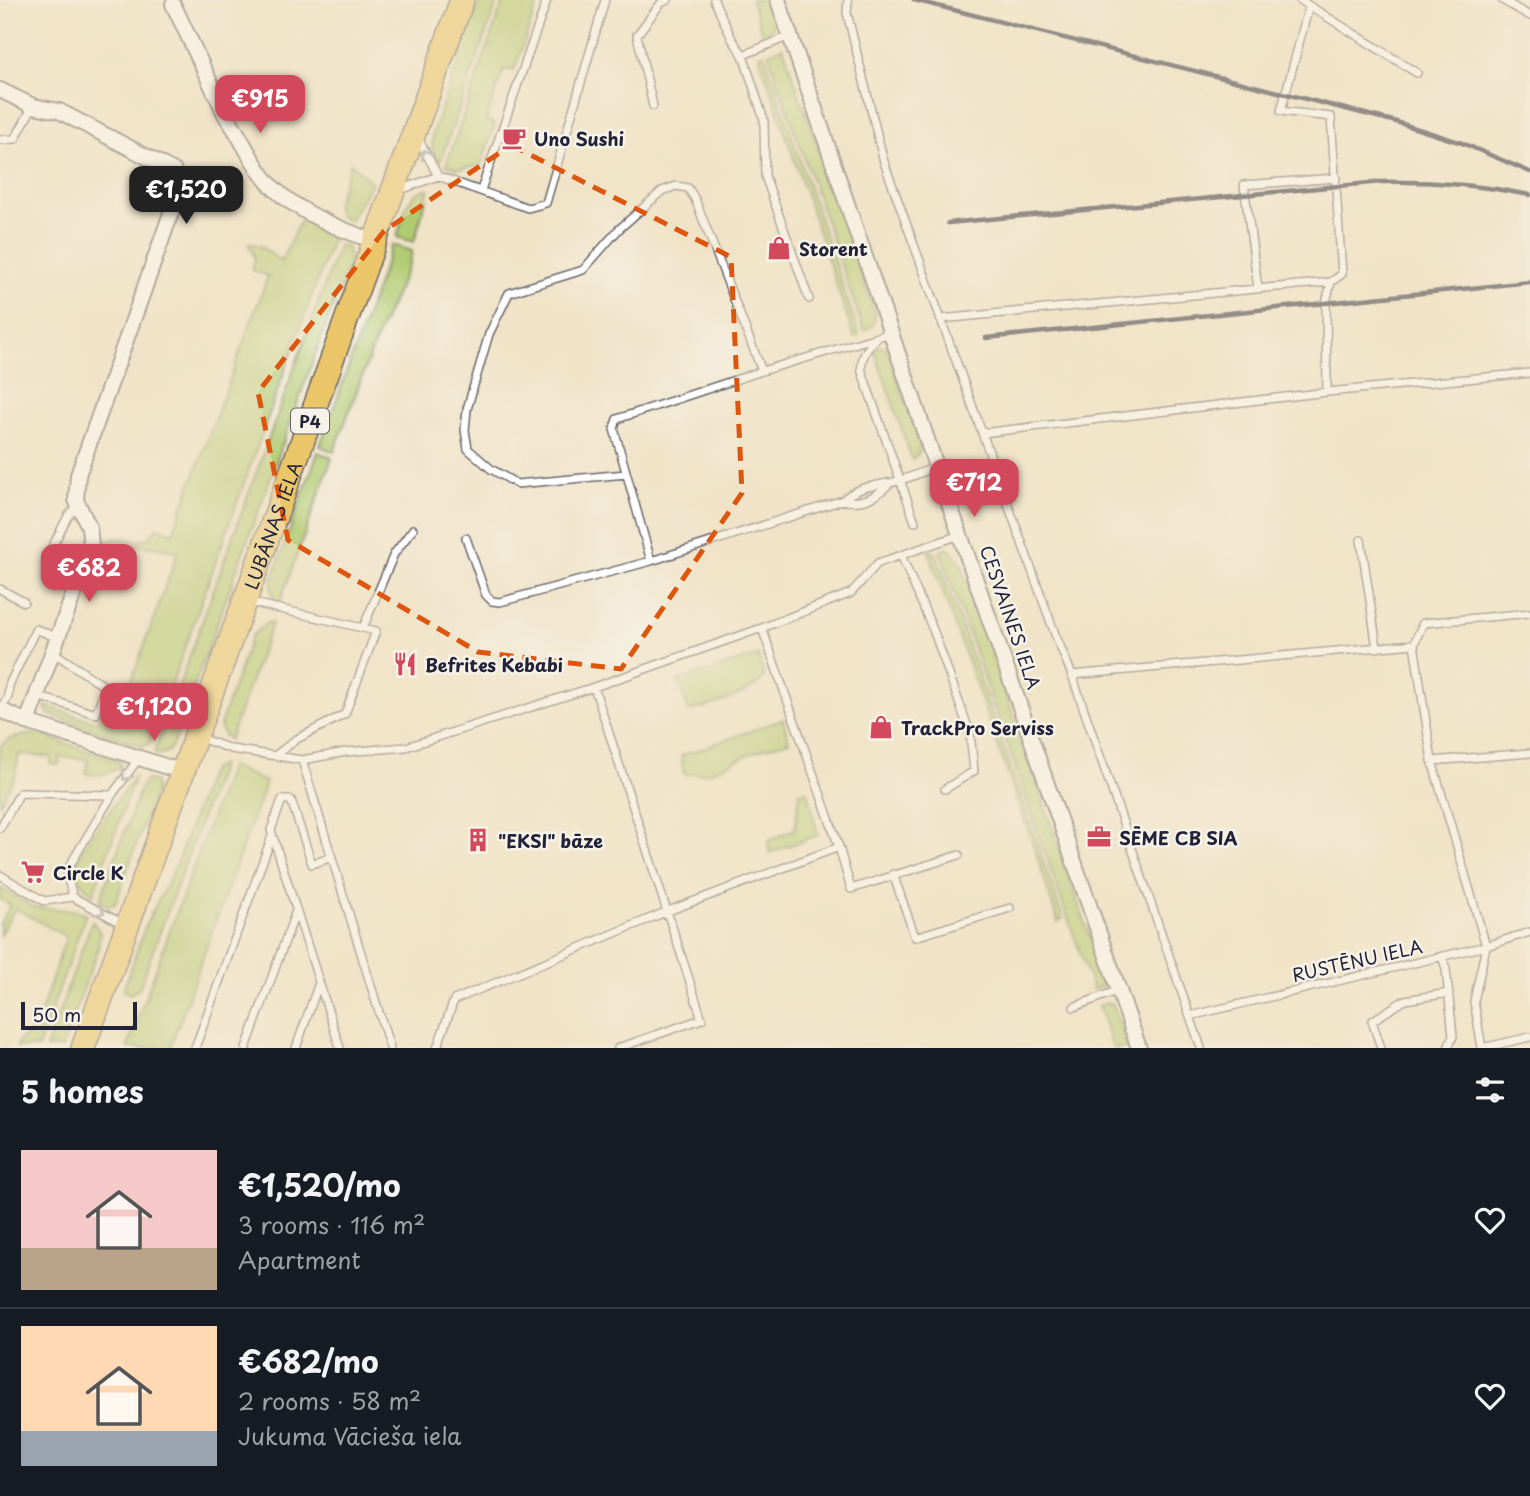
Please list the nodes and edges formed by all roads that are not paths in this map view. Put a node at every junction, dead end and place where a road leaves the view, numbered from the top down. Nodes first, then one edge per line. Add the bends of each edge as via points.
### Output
1 (462, 0) edge
2 (547, 0) edge
3 (605, 0) edge
4 (714, 0) edge
5 (778, 0) edge
6 (848, 0) edge
7 (1300, 0) edge
8 (1502, 0) edge
9 (663, 1) edge
10 (173, 4) dead end
11 (1309, 6) junction
12 (1530, 16) edge
13 (790, 36) junction
14 (743, 54) junction
15 (1418, 72) dead end
16 (0, 90) edge
17 (33, 106) junction
18 (653, 106) dead end
19 (415, 132) junction
20 (0, 140) edge
21 (438, 176) junction
22 (1336, 178) junction
23 (481, 190) junction
24 (393, 193) junction
25 (376, 242) junction
26 (1331, 282) junction
27 (1258, 288) junction
28 (809, 299) dead end
29 (940, 318) junction
30 (885, 335) junction
31 (762, 371) junction
32 (1530, 373) edge
33 (1327, 392) junction
34 (982, 433) junction
35 (936, 466) junction
36 (626, 474) junction
37 (901, 479) junction
38 (78, 506) junction
39 (915, 522) dead end
40 (413, 529) dead end
41 (961, 534) junction
42 (466, 538) dead end
43 (1362, 540) dead end
44 (51, 549) dead end
45 (901, 555) junction
46 (651, 561) junction
47 (0, 589) edge
48 (245, 601) junction
49 (24, 602) dead end
50 (1530, 613) edge
51 (363, 628) junction
52 (762, 628) junction
53 (1414, 644) junction
54 (55, 645) junction
55 (1377, 648) junction
56 (1073, 675) junction
57 (594, 687) junction
58 (36, 696) junction
59 (0, 710) edge
60 (27, 722) junction
61 (196, 737) junction
62 (1530, 753) edge
63 (275, 756) junction
64 (139, 757) junction
65 (303, 760) junction
66 (1432, 761) junction
67 (183, 772) junction
68 (945, 789) dead end
69 (112, 795) junction
70 (0, 828) edge
71 (272, 836) junction
72 (839, 847) junction
73 (959, 855) dead end
74 (332, 857) junction
75 (893, 874) junction
76 (0, 875) edge
77 (73, 897) junction
78 (1010, 908) dead end
79 (296, 910) junction
80 (668, 911) junction
81 (126, 926) junction
82 (1530, 932) edge
83 (1486, 946) junction
84 (1441, 956) junction
85 (319, 982) junction
86 (1119, 989) junction
87 (1448, 993) junction
88 (1074, 1007) dead end
89 (1190, 1016) junction
90 (1530, 1037) edge
91 (83, 1048) edge
92 (195, 1048) edge
93 (246, 1048) edge
94 (296, 1048) edge
95 (340, 1048) edge
96 (390, 1048) edge
97 (437, 1048) edge
98 (618, 1048) edge
99 (1139, 1048) edge
100 (1201, 1048) edge
101 (1381, 1048) edge
102 (1448, 1048) edge

1 - 19 main road, LUBĀNAS IELA / P4
2 - 23 lane
3 - 23 lane via 547,203 528,208
4 - 14 lane
5 - 13 street, CESVAINES IELA
6 - 29 lane via 847,13 884,162
7 - 11 lane
8 - 12 lane
9 - 18 lane via 637,35
10 - 25 street via 226,116 265,179 285,199
11 - 15 lane
11 - 22 lane via 1281,111 1331,117
13 - 14 lane
13 - 30 street, CESVAINES IELA
14 - 28 lane via 764,120 765,176
16 - 17 street
17 - 20 lane via 15,139
17 - 38 street via 59,111 174,171 180,188 78,475
21 -> 19 lane
19 - 24 main road, LUBĀNAS IELA / P4
21 - 23 lane
21 - 24 lane
22 - 26 lane via 1342,274
22 - 27 lane via 1244,185
24 - 25 main road, LUBĀNAS IELA / P4
25 - 48 main road, LUBĀNAS IELA / P4
26 - 27 lane
26 - 33 lane via 1326,303
27 - 29 lane
29 - 34 lane
30 - 31 lane
30 - 35 street, CESVAINES IELA
30 - 37 lane via 864,354 861,364
31 - 36 lane via 617,419 614,429
31 - 36 lane via 688,188 662,191 618,230 583,270 509,293 489,334 467,409 468,449 517,484
32 - 33 lane
33 - 34 lane
34 - 56 lane
35 - 37 lane
35 - 41 street, CESVAINES IELA
36 - 46 lane
37 - 39 lane
37 - 46 lane
38 - 44 lane
38 - 54 street via 89,527 91,545
40 - 51 lane via 394,554
41 - 45 lane
41 - 86 street, CESVAINES IELA
42 - 46 lane via 486,596 500,602
43 - 55 lane
45 - 52 lane via 878,564 851,593
45 - 68 lane via 970,733 974,771
47 - 49 lane
48 - 51 lane
48 - 61 main road, LUBĀNAS IELA / P4
50 - 53 lane via 1423,622
51 - 63 lane via 376,631 345,714
52 - 57 lane
52 - 72 lane
53 - 55 lane
53 - 66 lane
54 - 58 street
54 - 58 lane via 105,687 96,714
54 - 59 lane via 36,629
55 - 56 lane
56 - 89 lane
57 - 65 lane via 406,747
57 - 80 lane
58 - 60 street
59 - 60 street
60 - 64 street
61 - 63 lane
61 - 67 main road, LUBĀNAS IELA / P4
62 - 66 lane
63 - 65 lane
64 - 67 street
64 -> 69 lane
65 - 74 lane
66 - 83 lane
67 - 81 main road, LUBĀNAS IELA / P4
69 - 70 lane via 20,793
69 - 77 lane via 70,865 67,876
71 - 74 lane via 282,800 291,800 312,864
71 - 79 lane
71 - 92 lane
72 - 75 lane via 850,889
72 - 80 lane
73 - 75 lane
74 - 96 lane
75 - 78 lane via 915,937
76 - 77 lane via 44,901
77 -> 81 lane
79 - 85 lane
79 - 93 lane
80 - 97 lane via 454,1000
80 - 98 lane via 702,1019
81 - 91 main road, LUBĀNAS IELA / P4
82 - 83 lane, RUSTĒNU IELA
83 - 84 lane, RUSTĒNU IELA
83 - 90 lane via 1474,1001 1482,1048
84 - 87 lane
84 - 89 lane, RUSTĒNU IELA
85 - 94 lane
85 - 95 lane
86 - 88 lane
86 - 99 street, CESVAINES IELA
87 - 101 lane via 1405,1000 1372,1021
87 - 102 lane via 1453,1036
89 - 100 lane

